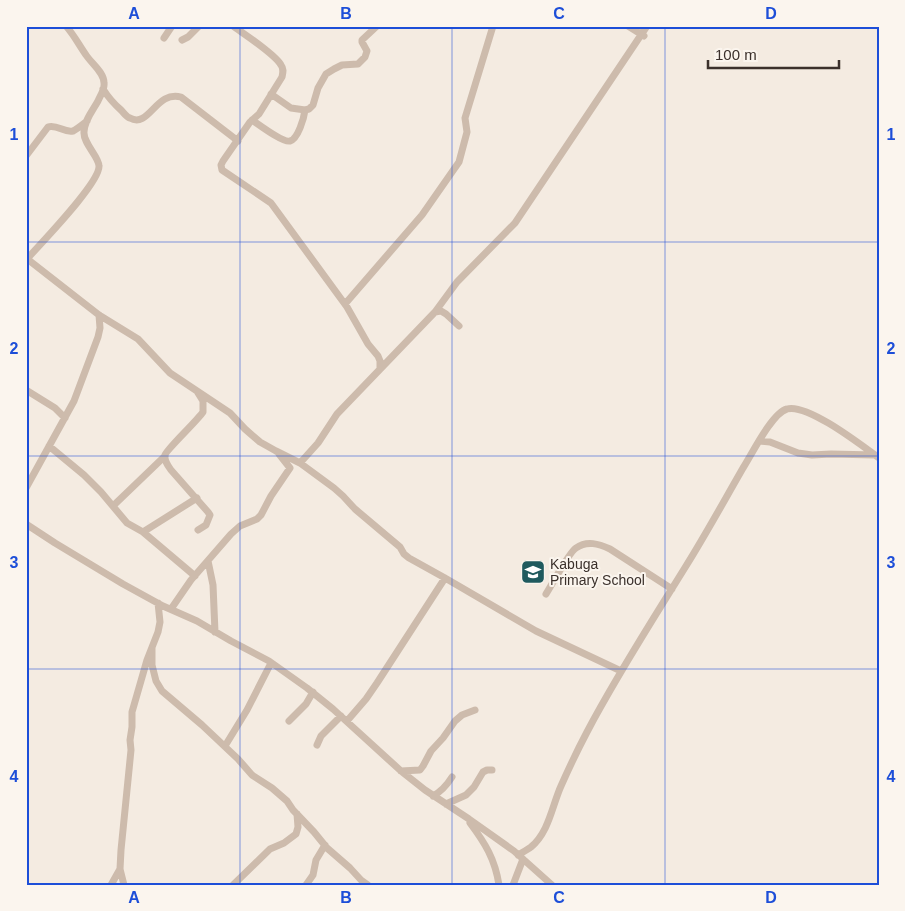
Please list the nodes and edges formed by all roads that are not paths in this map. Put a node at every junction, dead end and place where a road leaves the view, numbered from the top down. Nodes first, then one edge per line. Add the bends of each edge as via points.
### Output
1 (66, 26) edge
2 (172, 26) edge
3 (199, 26) edge
4 (233, 26) edge
5 (378, 26) edge
6 (493, 26) edge
7 (628, 26) edge
8 (647, 26) edge
9 (643, 36) junction
10 (164, 38) dead end
11 (182, 40) dead end
12 (103, 89) junction
13 (271, 94) junction
14 (305, 110) junction
15 (252, 120) junction
16 (87, 121) junction
17 (238, 141) junction
18 (26, 156) edge
19 (27, 258) edge
20 (345, 304) junction
21 (435, 312) junction
22 (99, 315) junction
23 (459, 326) dead end
24 (380, 369) junction
25 (26, 390) edge
26 (196, 390) junction
27 (65, 418) junction
28 (760, 441) junction
29 (49, 446) junction
30 (276, 451) junction
31 (165, 456) junction
32 (877, 457) edge
33 (300, 463) junction
34 (26, 488) edge
35 (197, 498) junction
36 (114, 505) junction
37 (26, 524) edge
38 (198, 530) dead end
39 (143, 532) junction
40 (208, 561) junction
41 (195, 576) junction
42 (445, 578) junction
43 (672, 589) junction
44 (546, 594) dead end
45 (158, 603) junction
46 (171, 609) junction
47 (216, 632) junction
48 (152, 648) junction
49 (271, 663) junction
50 (621, 671) junction
51 (313, 692) junction
52 (475, 710) dead end
53 (341, 716) junction
54 (289, 721) dead end
55 (347, 721) junction
56 (317, 745) dead end
57 (225, 746) junction
58 (492, 770) dead end
59 (401, 771) junction
60 (452, 777) dead end
61 (433, 796) junction
62 (446, 804) junction
63 (297, 814) junction
64 (466, 818) junction
65 (325, 845) junction
66 (521, 857) junction
67 (120, 869) junction
68 (363, 883) edge
69 (111, 885) edge
70 (124, 885) edge
71 (233, 885) edge
72 (306, 885) edge
73 (499, 885) edge
74 (513, 885) edge
75 (552, 885) edge

1 - 12 street via 103,77
2 - 10 street
3 - 11 street
4 - 13 street via 282,66 282,77
5 - 14 street via 362,40 367,51 361,62 342,65 326,74 313,105
6 - 20 street via 465,118 467,132 459,162 422,215
7 - 9 street
8 - 9 street
9 - 21 street via 515,223 457,282
12 - 16 street
12 - 17 street via 108,99 128,118 135,120 146,116 167,96 181,97
13 - 14 street via 291,108
13 - 15 street
14 - 15 street via 302,123 290,141 281,139
15 - 17 street
16 - 18 street via 74,130 54,125 48,127
16 - 19 street via 83,134 98,162 95,179 64,219
17 - 20 street via 223,161 222,170 271,203
19 - 22 street
20 - 24 street via 378,356
21 - 23 street via 441,311
21 - 24 street
22 - 26 street via 138,340 170,373
22 - 27 street via 98,337
24 - 33 street via 337,414
25 - 27 street
26 - 30 street via 230,413 260,442
26 - 31 street via 203,401 203,412
27 - 29 street
28 - 32 street via 812,455
28 - 32 street via 781,411 799,408 830,424
28 - 43 street
29 - 34 street
29 - 36 street
30 - 33 street
30 - 40 street via 290,468 261,515 240,526
31 - 35 street via 171,470
31 - 36 street
33 - 42 street via 343,496 409,558
35 - 38 street via 210,515 206,525
35 - 39 street
36 - 39 street via 127,523
37 - 45 street
39 - 41 street
40 - 41 street
40 - 47 street
41 - 46 street
42 - 50 street via 536,631
42 - 55 street via 377,683
43 - 44 street via 610,549 588,544 575,548
43 - 50 street
45 - 46 street
45 - 48 street via 160,622
46 - 47 street
47 - 49 street
48 - 57 street via 152,666 162,691
48 - 67 street via 132,712 132,750
49 - 51 street
49 - 57 street
50 - 66 street via 560,787 547,825
51 - 53 street
51 - 54 street
52 - 59 street via 455,721 420,770
53 - 55 street
53 - 56 street via 321,736
55 - 59 street
57 - 63 street via 252,775 287,801
58 - 62 street via 483,772 466,795
59 - 61 street
60 - 61 street
61 - 62 street
62 - 64 street
63 - 65 street
63 - 71 street via 296,834 270,849
64 - 66 street
64 - 73 street via 494,862
65 - 68 street
65 - 72 street
66 - 74 street
66 - 75 street
67 - 69 street
67 - 70 street

